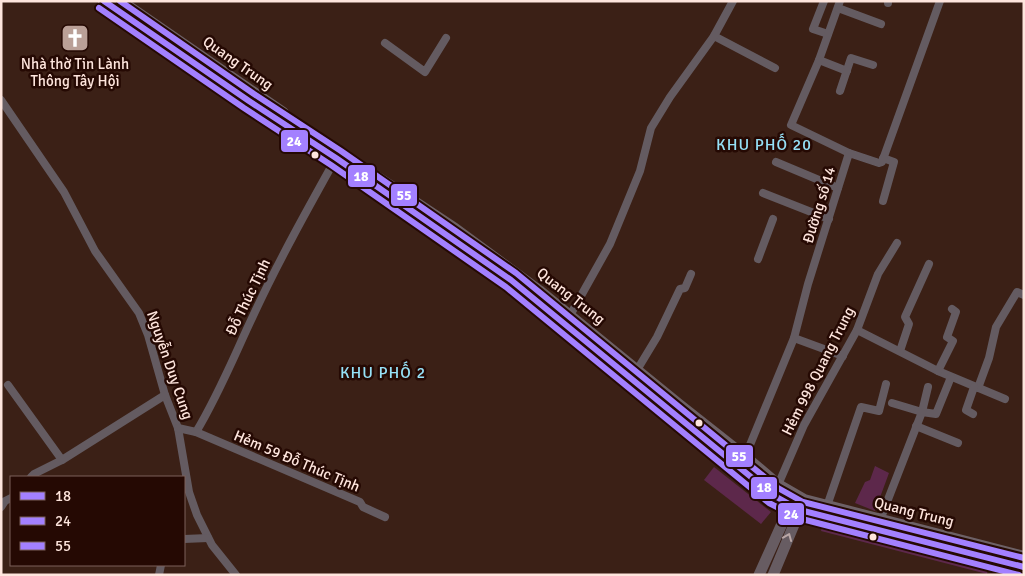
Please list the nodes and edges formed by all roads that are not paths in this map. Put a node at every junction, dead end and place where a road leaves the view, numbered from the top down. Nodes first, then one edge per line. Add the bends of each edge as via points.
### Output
1 (104, 1) edge
2 (733, 1) edge
3 (824, 1) edge
4 (940, 1) edge
5 (122, 4) edge
6 (839, 5) edge
7 (881, 24) dead end
8 (828, 34) junction
9 (714, 36) junction
10 (446, 38) dead end
11 (385, 43) dead end
12 (819, 60) junction
13 (873, 65) dead end
14 (774, 68) dead end
15 (847, 70) junction
16 (840, 91) dead end
17 (1, 100) edge
18 (289, 122) junction
19 (849, 153) junction
20 (336, 158) junction
21 (883, 158) junction
22 (776, 162) dead end
23 (838, 188) junction
24 (763, 193) dead end
25 (883, 201) dead end
26 (773, 219) dead end
27 (829, 219) junction
28 (897, 243) dead end
29 (758, 259) dead end
30 (929, 264) dead end
31 (691, 274) dead end
32 (537, 294) junction
33 (1024, 295) edge
34 (952, 310) dead end
35 (568, 319) junction
36 (857, 330) junction
37 (794, 338) junction
38 (900, 351) junction
39 (843, 356) junction
40 (637, 370) junction
41 (938, 371) junction
42 (951, 377) junction
43 (886, 384) dead end
44 (8, 385) dead end
45 (928, 387) dead end
46 (976, 388) junction
47 (165, 395) junction
48 (1004, 399) dead end
49 (892, 403) dead end
50 (922, 412) junction
51 (973, 414) dead end
52 (916, 426) junction
53 (178, 428) junction
54 (196, 432) junction
55 (958, 443) dead end
56 (745, 457) junction
57 (62, 460) junction
58 (32, 476) edge
59 (778, 485) junction
60 (10, 498) edge
61 (797, 502) junction
62 (826, 506) junction
63 (1, 507) edge
64 (385, 516) dead end
65 (880, 520) junction
66 (208, 538) junction
67 (185, 539) edge
68 (1024, 556) edge
69 (1008, 558) junction
70 (1024, 567) edge
71 (236, 575) edge
72 (759, 575) edge
73 (773, 575) edge

1 - 5 main road, Quang Trung
2 - 9 street
3 - 8 street via 813,29
4 - 21 street
5 - 18 main road, Quang Trung
6 - 7 street
6 - 8 street
8 - 12 street
9 - 14 street
9 - 35 street via 651,128 640,171 610,244
10 - 11 street via 425,72
12 - 15 street
12 - 19 street via 791,125
13 - 15 street via 851,58
15 - 16 street
17 - 47 street, Nguyễn Duy Cung via 64,192 95,251 139,313
18 - 20 main road, Quang Trung
18 - 32 main road, Quang Trung via 455,229
19 - 21 street, Đường số 14 via 879,163
19 - 23 street, Đường số 14
20 - 32 main road, Quang Trung
20 - 54 street, Đỗ Thúc Tịnh via 288,244 214,402
21 - 25 street via 894,162
22 - 23 street
23 - 27 street, Đường số 14
24 - 27 street
26 - 29 street
27 - 37 street, Đường số 14
28 - 36 street, Hẻm 998 Quang Trung via 878,274
30 - 38 street via 905,317 909,324
31 - 40 street
32 - 35 main road, Quang Trung
33 - 46 street via 1018,292 996,327 989,358
34 - 41 street via 956,312 947,337 952,341
35 - 40 main road, Quang Trung
35 - 61 main road, Quang Trung via 774,495
36 - 38 street
36 - 39 street, Hẻm 998 Quang Trung
37 - 39 street
37 - 56 street, Đường số 14
38 - 41 street
39 - 59 street, Hẻm 998 Quang Trung via 804,426
40 - 56 main road, Quang Trung
41 - 42 street
42 - 46 street
42 - 50 street via 936,414
43 - 62 street via 879,411 861,407
44 - 57 street
45 - 50 street
46 - 48 street
46 - 51 street via 966,410
47 - 53 street, Nguyễn Duy Cung
47 - 57 street
49 - 50 street
50 - 52 street
52 - 55 street
52 - 65 street
53 - 54 street
53 - 66 street, Nguyễn Duy Cung via 189,492
54 - 64 street, Hẻm 59 Đỗ Thúc Tịnh via 360,502 363,507
56 - 59 main road, Quang Trung
57 - 58 street
59 - 61 main road, Quang Trung
60 - 63 street
61 - 62 main road, Quang Trung
61 - 69 main road, Quang Trung
61 - 72 street
73 -> 61 street
62 - 65 main road, Quang Trung
65 - 69 main road, Quang Trung
66 - 67 street
66 - 71 street, Nguyễn Duy Cung
68 - 69 main road, Quang Trung
69 - 70 main road, Quang Trung

